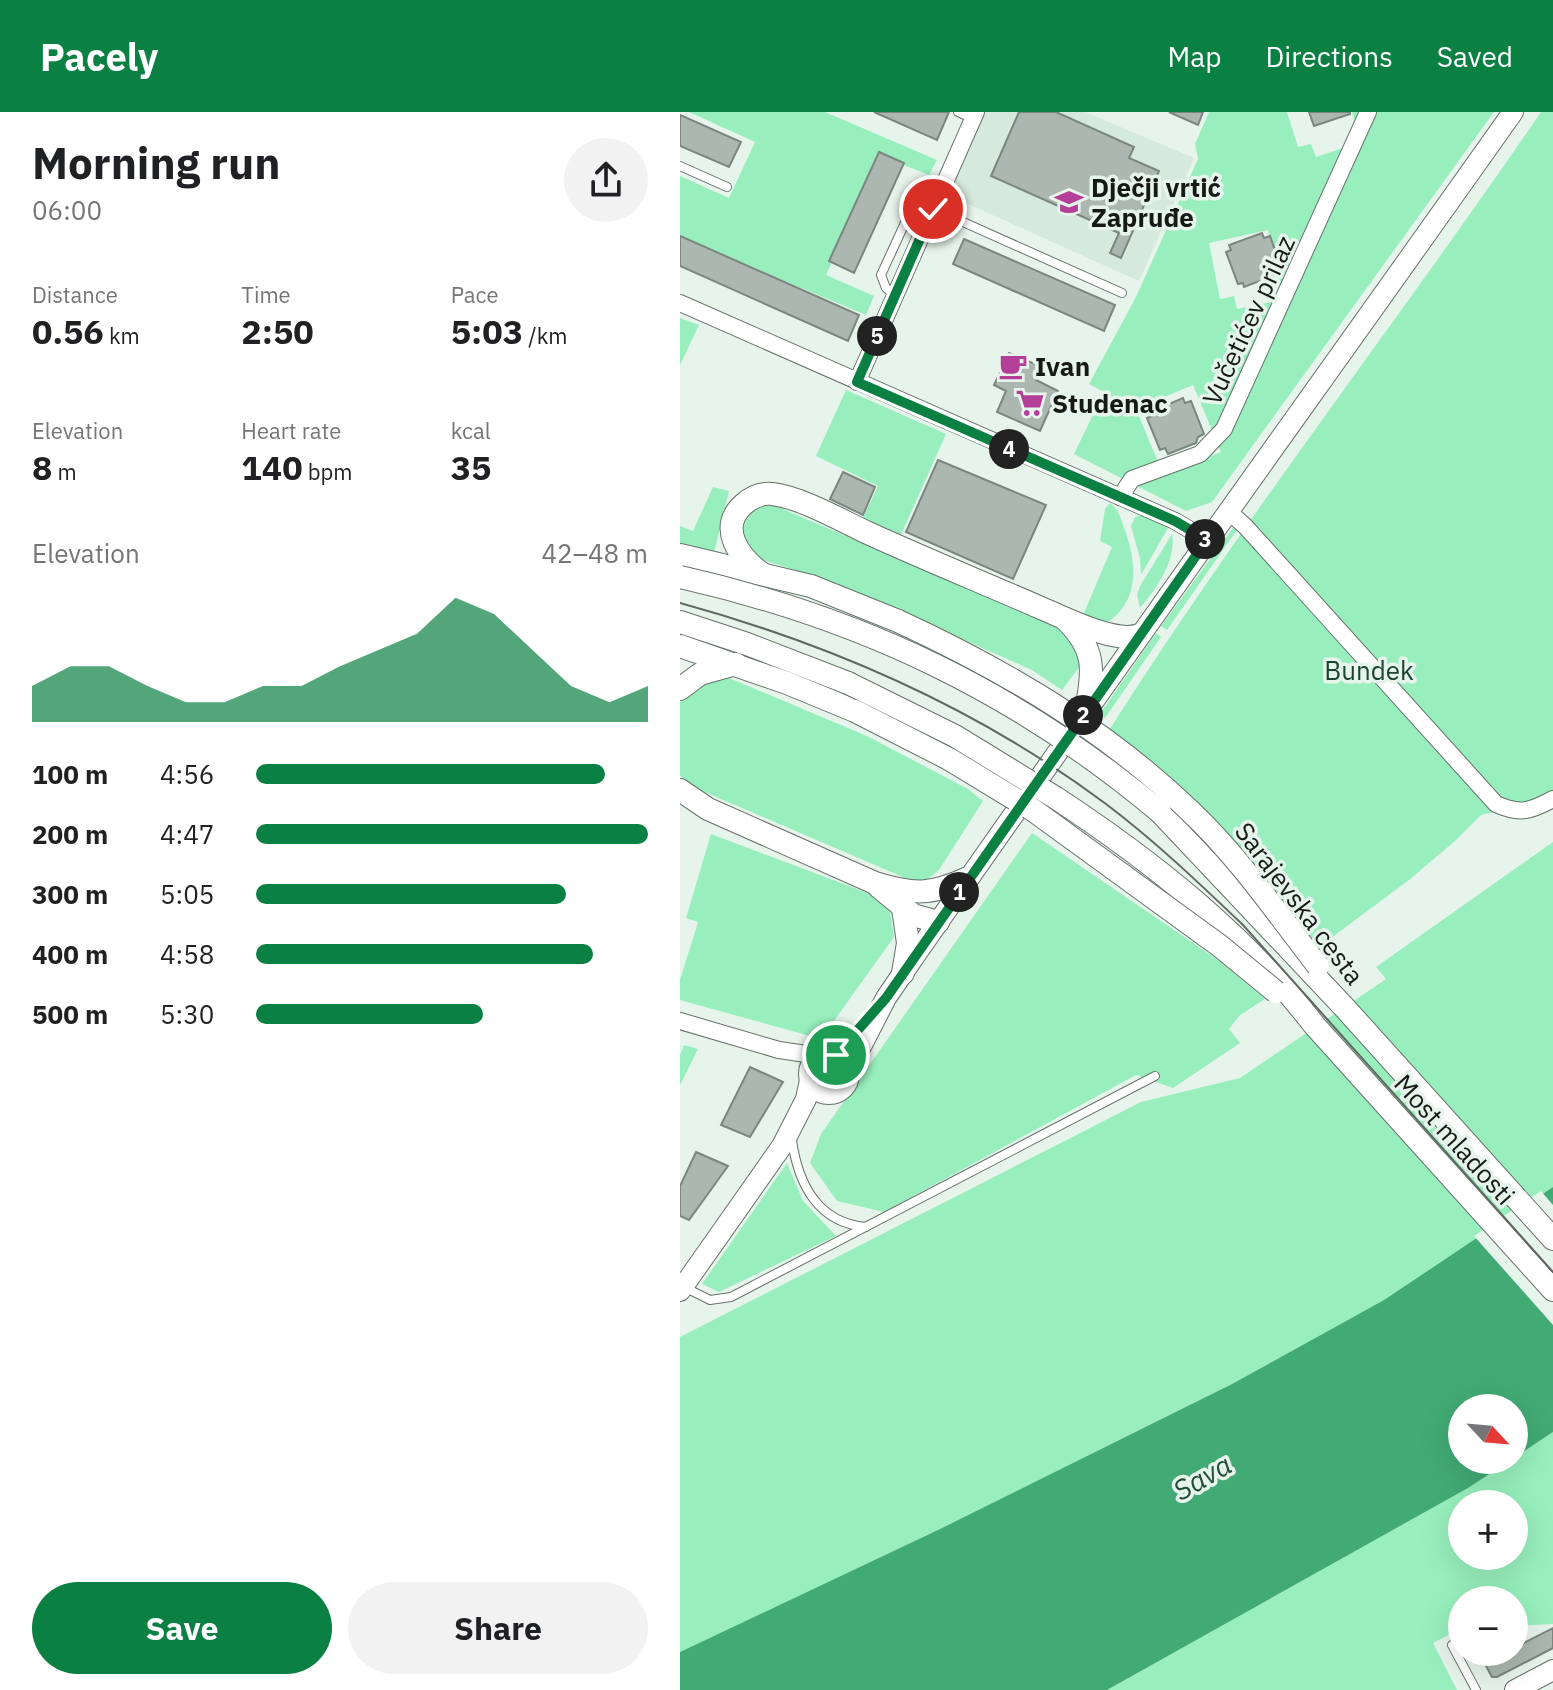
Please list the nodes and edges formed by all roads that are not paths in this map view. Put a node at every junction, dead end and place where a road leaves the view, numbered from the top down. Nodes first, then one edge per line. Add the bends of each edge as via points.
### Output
1 (1368, 112) edge
2 (1513, 112) edge
3 (965, 113) edge
4 (680, 166) edge
5 (945, 181) junction
6 (727, 187) dead end
7 (933, 209) junction
8 (1122, 293) dead end
9 (895, 295) junction
10 (680, 303) edge
11 (857, 382) junction
12 (1120, 497) junction
13 (1228, 511) junction
14 (1207, 540) junction
15 (680, 555) edge
16 (761, 573) junction
17 (680, 577) edge
18 (1064, 618) junction
19 (680, 622) edge
20 (1139, 635) junction
21 (680, 646) edge
22 (736, 664) junction
23 (680, 689) edge
24 (1086, 710) junction
25 (680, 790) edge
26 (1553, 799) edge
27 (968, 878) junction
28 (906, 900) junction
29 (938, 922) junction
30 (1313, 968) junction
31 (903, 973) junction
32 (1280, 990) junction
33 (886, 998) junction
34 (1344, 1007) joint
35 (680, 1021) edge
36 (779, 1050) junction
37 (825, 1055) junction
38 (849, 1070) junction
39 (1155, 1076) dead end
40 (810, 1077) junction
41 (837, 1092) junction
42 (786, 1140) junction
43 (867, 1227) junction
44 (1553, 1239) edge
45 (682, 1288) edge
46 (1553, 1290) edge
47 (1463, 1666) edge
48 (1553, 1670) edge
49 (1476, 1690) edge
50 (1515, 1690) edge

1 - 12 street, Vučetićev prilaz via 1224,429 1200,454 1132,479
2 - 13 street
3 - 5 street
4 - 6 lane
5 - 7 street
5 - 9 lane via 921,188 881,275
7 - 8 lane
7 - 9 street
9 - 11 street
10 - 11 street
11 - 12 street
12 - 14 street
13 - 14 street
13 - 26 street via 1496,804 1513,812
14 - 20 street
15 - 16 main road, Sarajevska cesta
16 - 18 main road via 735,548 732,524 742,505 770,494
16 - 30 main road, Sarajevska cesta, bridge via 811,586 969,655 1103,739 1190,810 1231,855
17 - 30 main road, Sarajevska cesta, bridge via 759,596 888,642 978,685 1053,730 1160,812
18 - 20 main road via 1118,638
18 - 24 main road via 1083,639 1091,659
19 - 32 main road, bridge via 848,683 990,756 1125,845 1216,920
20 - 24 street
21 - 22 main road
22 - 23 main road via 700,674
22 - 32 main road, bridge via 855,711 949,759 1033,810
24 - 27 street
25 - 28 main road via 708,809
27 - 28 main road
27 - 29 street
28 - 29 main road via 922,919
28 - 31 main road
29 - 31 street
30 - 34 main road, Sarajevska cesta
31 - 33 street
32 - 46 main road, Most mladosti
33 - 37 street via 848,1041
33 - 38 street
34 - 44 main road, Most mladosti
35 - 36 street
36 - 37 street
36 - 40 street
37 - 38 street via 842,1058
37 - 40 street via 814,1061
38 - 41 street via 847,1083
39 - 43 lane
40 - 41 street via 818,1090
40 - 42 street via 806,1099
41 - 42 street
42 - 43 lane via 820,1208 848,1225
42 - 45 street
43 - 45 lane via 731,1297 710,1300
47 - 49 lane
48 - 50 street

